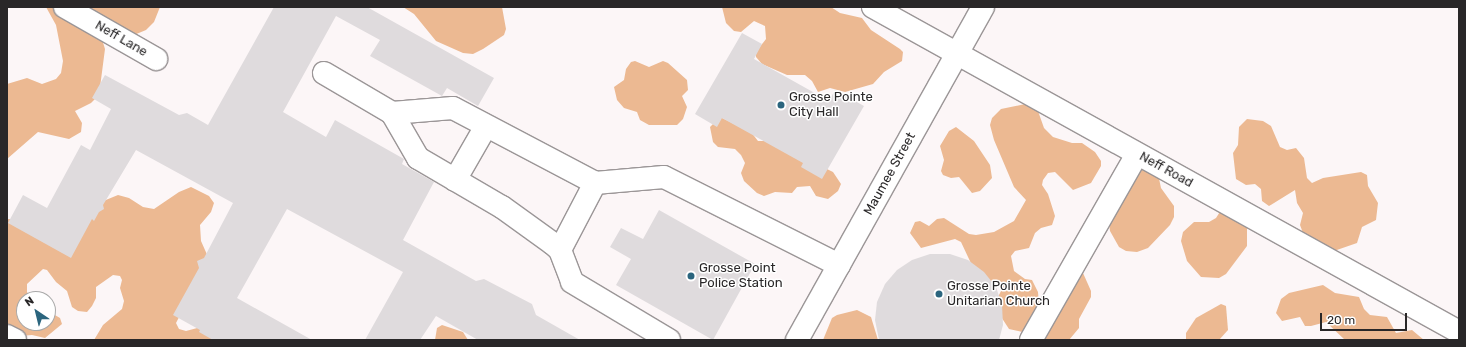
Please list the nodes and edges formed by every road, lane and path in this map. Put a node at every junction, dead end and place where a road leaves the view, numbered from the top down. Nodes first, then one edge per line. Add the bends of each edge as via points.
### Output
1 (65, 7) edge
2 (873, 7) edge
3 (983, 7) edge
4 (957, 54) junction
5 (156, 59) dead end
6 (324, 73) dead end
7 (392, 113) junction
8 (486, 126) junction
9 (1137, 154) junction
10 (455, 180) junction
11 (595, 183) junction
12 (560, 250) junction
13 (839, 265) junction
14 (1459, 332) edge
15 (7, 336) edge
16 (15, 340) edge
17 (669, 340) edge
18 (797, 340) edge
19 (1031, 340) edge

1 - 5 street, Neff Lane
2 - 4 street, Neff Road
3 - 4 street, Maumee Street
4 - 9 street, Neff Road
4 - 13 street, Maumee Street
6 - 7 street
7 - 8 street via 452,108
7 - 10 street via 418,158
8 - 10 street
8 - 11 street
9 - 14 street, Neff Road
9 - 19 street
10 - 12 street via 502,207
11 - 12 street
11 - 13 street via 664,177
12 - 17 street via 572,282
13 - 18 street, Maumee Street
15 - 16 street

